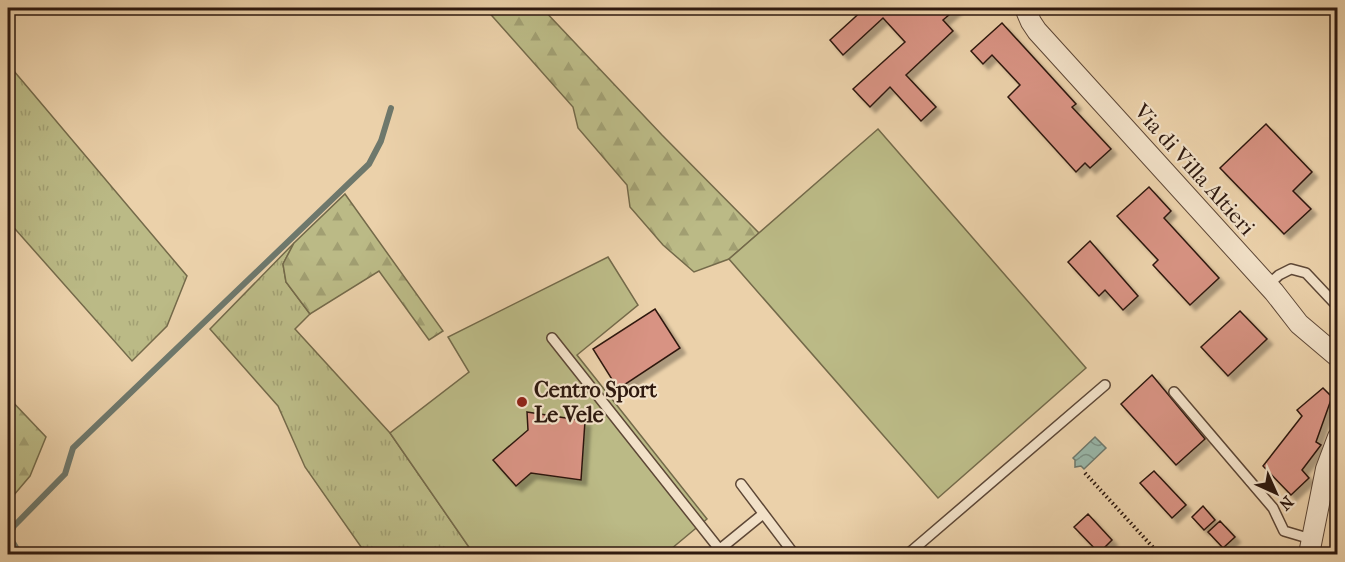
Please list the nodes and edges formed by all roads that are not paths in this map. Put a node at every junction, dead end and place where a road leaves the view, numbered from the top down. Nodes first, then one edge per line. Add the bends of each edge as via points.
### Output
1 (1025, 8) edge
2 (1268, 285) junction
3 (1338, 307) edge
4 (552, 338) dead end
5 (1338, 357) edge
6 (1105, 385) dead end
7 (1174, 392) dead end
8 (1338, 437) edge
9 (741, 484) dead end
10 (763, 514) junction
11 (1310, 547) edge
12 (717, 552) edge
13 (794, 555) edge
14 (908, 555) edge

1 - 2 street, Via di Villa Altieri via 1037,31
2 - 3 lane via 1291,269 1306,273
2 - 5 street, Via di Villa Altieri via 1299,324
4 - 12 lane
6 - 14 lane
7 - 11 lane via 1273,507 1284,531
8 - 11 street via 1326,469
9 - 10 lane
10 - 12 lane
10 - 13 lane

